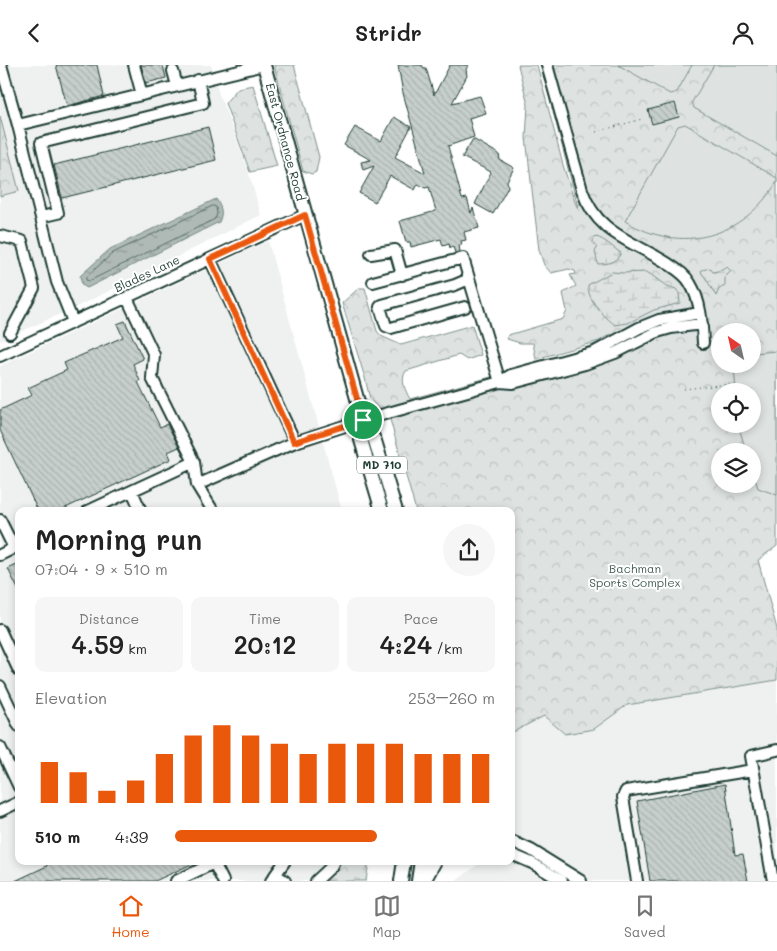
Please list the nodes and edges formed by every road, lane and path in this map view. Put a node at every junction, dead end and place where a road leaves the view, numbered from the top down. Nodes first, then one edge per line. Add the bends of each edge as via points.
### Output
1 (1, 65) edge
2 (134, 65) edge
3 (264, 65) edge
4 (547, 65) edge
5 (173, 71) dead end
6 (198, 80) junction
7 (177, 86) junction
8 (142, 95) junction
9 (642, 119) dead end
10 (18, 125) junction
11 (596, 131) dead end
12 (305, 215) junction
13 (41, 217) junction
14 (0, 236) edge
15 (371, 254) dead end
16 (210, 259) junction
17 (402, 275) junction
18 (470, 281) junction
19 (373, 282) dead end
20 (127, 298) junction
21 (477, 305) junction
22 (700, 313) junction
23 (73, 322) junction
24 (702, 325) junction
25 (5, 333) edge
26 (703, 343) dead end
27 (18, 348) junction
28 (0, 357) edge
29 (500, 382) junction
30 (711, 386) edge
31 (684, 389) dead end
32 (363, 420) junction
33 (294, 442) junction
34 (194, 461) junction
35 (197, 485) junction
36 (132, 491) junction
37 (97, 507) edge
38 (139, 507) edge
39 (211, 507) edge
40 (381, 507) edge
41 (395, 507) edge
42 (0, 519) edge
43 (15, 544) edge
44 (15, 547) edge
45 (0, 555) edge
46 (0, 630) edge
47 (15, 662) edge
48 (0, 686) edge
49 (15, 713) edge
50 (0, 747) edge
51 (777, 750) edge
52 (753, 770) junction
53 (15, 779) edge
54 (15, 804) edge
55 (0, 811) edge
56 (515, 843) edge
57 (515, 856) edge
58 (208, 865) edge
59 (215, 865) edge
60 (282, 865) edge
61 (331, 865) edge
62 (399, 865) edge
63 (404, 865) edge
64 (420, 865) edge
65 (433, 865) edge
66 (552, 873) edge
67 (274, 878) edge
68 (402, 879) edge
69 (176, 881) edge
70 (223, 881) edge
71 (285, 881) edge
72 (316, 881) edge
73 (418, 881) edge
74 (424, 881) edge
75 (562, 881) edge
76 (581, 881) edge
77 (637, 881) edge
78 (773, 881) edge

1 - 10 street
2 - 8 street
3 - 6 street
3 - 12 main road, East Ordnance Road / MD 710
4 - 22 street via 589,208 612,231 681,273 692,287
5 - 7 street
6 - 7 street
6 - 13 street via 203,103 41,143 58,213
7 - 8 street
8 - 10 street
9 - 11 path
10 - 13 street
12 - 16 street, Blades Lane
12 - 32 main road, East Ordnance Road / MD 710
13 - 23 street via 60,290
14 - 25 street via 22,241 34,288
15 - 17 street via 395,250
16 - 20 street, Blades Lane
16 - 33 street
17 - 18 street via 463,258
17 - 19 street
18 - 21 street
18 - 21 street via 380,307 386,326 391,329
20 - 23 street, Blades Lane
20 - 34 street via 154,355 152,378
21 - 29 street
22 - 24 street
22 - 29 street via 659,320 595,351 511,375
23 - 27 street, Blades Lane
24 - 26 street
24 - 29 street via 670,328 585,364 513,383
25 - 27 street
27 - 28 street, Blades Lane
29 - 32 street
30 - 31 path
32 - 33 street
32 - 40 main road, East Ordnance Road / MD 710 via 361,440
32 - 41 main road, East Ordnance Road / MD 710 via 375,441
33 - 35 street
34 - 35 street
34 - 36 street
35 - 39 street
36 - 37 street
36 - 38 street
42 - 43 street
44 - 45 street
46 - 47 street
48 - 49 street
50 - 53 street
51 - 52 street via 751,755
52 - 77 street via 626,791 622,797
52 - 78 street
54 - 55 street
56 - 66 street via 531,850
57 - 66 street
58 - 69 street
59 - 70 street
60 - 67 street
61 - 72 street
62 - 68 main road
63 - 68 main road
64 - 73 main road
65 - 74 main road
66 - 75 street
66 - 76 street
67 - 71 street

